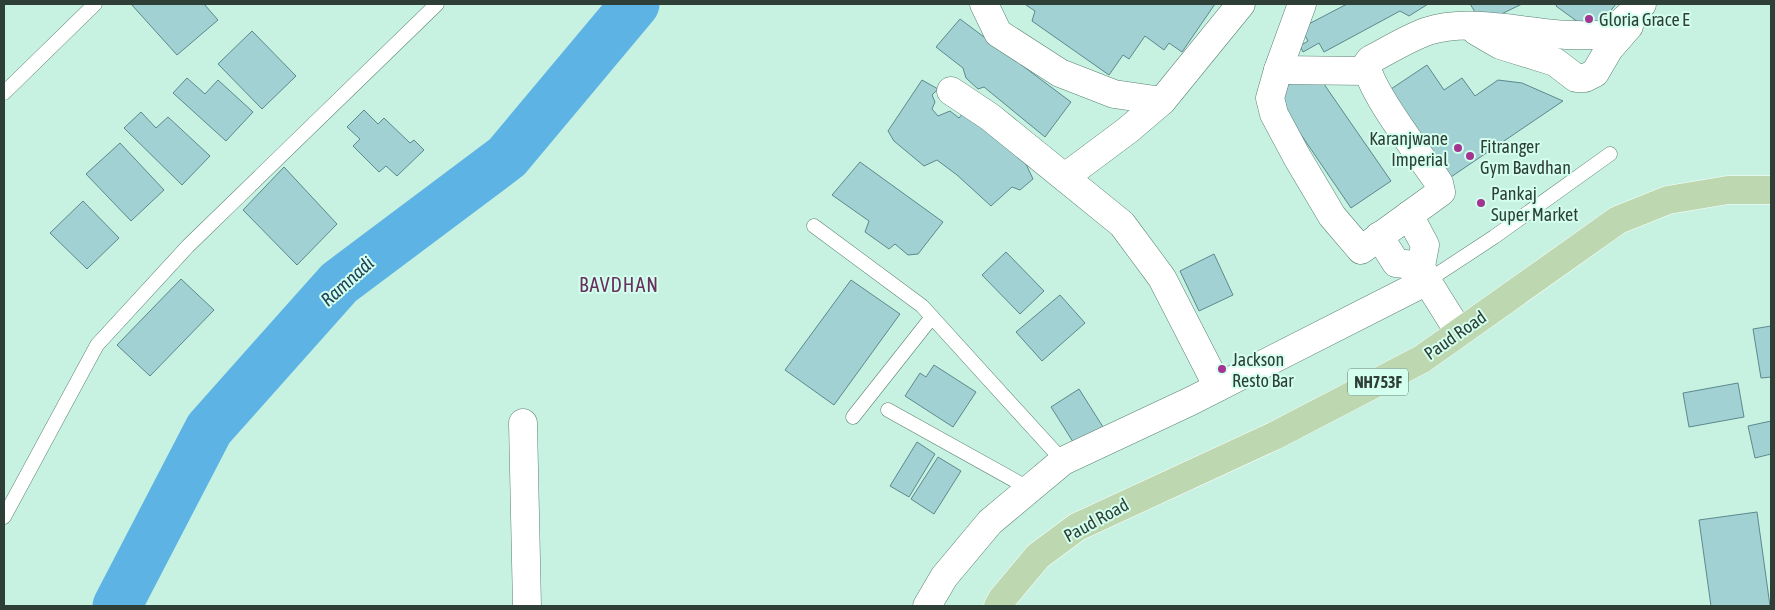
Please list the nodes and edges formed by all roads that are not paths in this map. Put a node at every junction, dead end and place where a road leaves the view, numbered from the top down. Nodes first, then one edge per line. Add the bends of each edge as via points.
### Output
1 (95, 4) edge
2 (437, 4) edge
3 (984, 4) edge
4 (1241, 4) edge
5 (1302, 4) edge
6 (1642, 4) edge
7 (1651, 4) edge
8 (1468, 26) junction
9 (1278, 70) junction
10 (1367, 70) junction
11 (951, 91) dead end
12 (4, 93) edge
13 (1162, 101) junction
14 (1610, 154) dead end
15 (1065, 177) junction
16 (1771, 190) edge
17 (1408, 215) junction
18 (814, 226) dead end
19 (1379, 236) junction
20 (1424, 274) junction
21 (932, 317) junction
22 (1459, 332) junction
23 (1218, 387) junction
24 (888, 410) dead end
25 (852, 417) dead end
26 (523, 423) dead end
27 (1063, 461) junction
28 (1030, 489) junction
29 (4, 517) edge
30 (527, 606) edge
31 (927, 606) edge
32 (998, 606) edge

1 - 12 lane
2 - 29 lane via 188,246 97,346
3 - 13 street via 998,33 1060,73 1114,94
4 - 13 street
5 - 9 street
6 - 8 street via 1608,35
7 - 8 street via 1609,48 1595,73 1585,78 1576,78 1554,62 1500,45
8 - 10 street via 1429,31 1370,60
9 - 10 street
9 - 19 street via 1270,98 1274,114 1332,216 1361,250
10 - 17 street via 1377,92 1439,183 1441,192
11 - 15 street
13 - 15 street
14 - 20 lane via 1494,237
15 - 23 street via 1122,224 1162,278
16 - 22 main road, Paud Road / NH753F via 1728,190 1668,200 1618,220
17 - 19 street
17 - 20 street via 1425,245
18 - 21 lane via 922,306
19 - 20 street via 1396,263
20 - 22 street
20 - 23 street
21 - 25 lane
21 - 27 lane
22 - 32 main road, Paud Road / NH753F via 1422,359 1274,436 1077,526 1038,556
23 - 27 street
24 - 28 lane
26 - 30 street
27 - 28 street
28 - 31 street via 990,522 944,577

